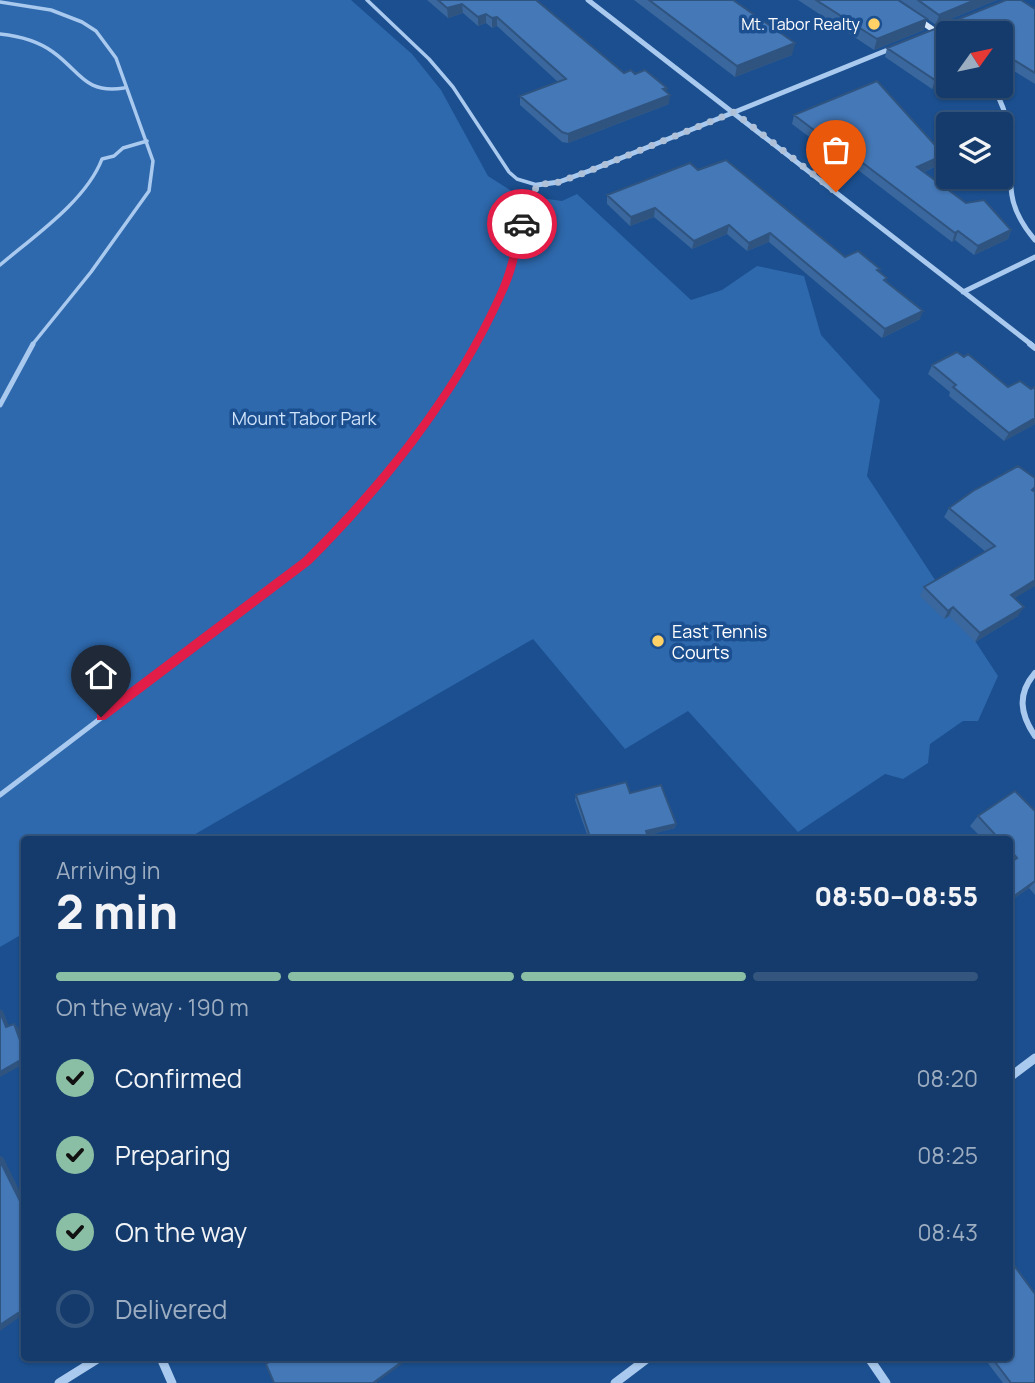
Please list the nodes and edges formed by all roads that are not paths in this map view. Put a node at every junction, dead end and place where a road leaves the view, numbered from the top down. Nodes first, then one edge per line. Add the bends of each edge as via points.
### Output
1 (367, 0) edge
2 (589, 0) edge
3 (889, 0) edge
4 (0, 2) edge
5 (965, 19) edge
6 (961, 21) edge
7 (936, 31) edge
8 (0, 34) edge
9 (936, 34) edge
10 (922, 36) edge
11 (897, 46) edge
12 (124, 88) junction
13 (1000, 98) edge
14 (734, 112) junction
15 (147, 141) junction
16 (537, 185) junction
17 (1035, 240) edge
18 (1035, 257) edge
19 (0, 265) edge
20 (963, 292) junction
21 (1035, 348) edge
22 (0, 405) edge
23 (1035, 673) edge
24 (1035, 736) edge
25 (0, 795) edge
26 (1035, 1058) edge
27 (1013, 1075) edge
28 (94, 1361) edge
29 (162, 1361) edge
30 (644, 1361) edge
31 (871, 1361) edge
32 (59, 1383) edge
33 (172, 1383) edge
34 (615, 1383) edge
35 (886, 1383) edge

1 - 16 lane via 453,87 509,172
2 - 14 street
3 - 7 street
4 - 12 lane via 51,9 91,27 116,56
5 - 6 street
8 - 12 lane via 45,46 88,87
9 - 10 street
11 - 14 street
12 - 15 lane
13 - 17 street via 1010,125 1009,192 1022,227
14 - 16 street via 589,171
14 - 20 street
15 - 19 lane via 102,159 68,206
15 - 22 lane via 154,164 149,191 92,272 41,331
16 - 25 lane via 506,284 466,365 409,444 332,536 307,561
18 - 20 street
20 - 21 street
23 - 24 street via 1020,702
26 - 27 street
28 - 32 street
29 - 33 street
30 - 34 street
31 - 35 street

